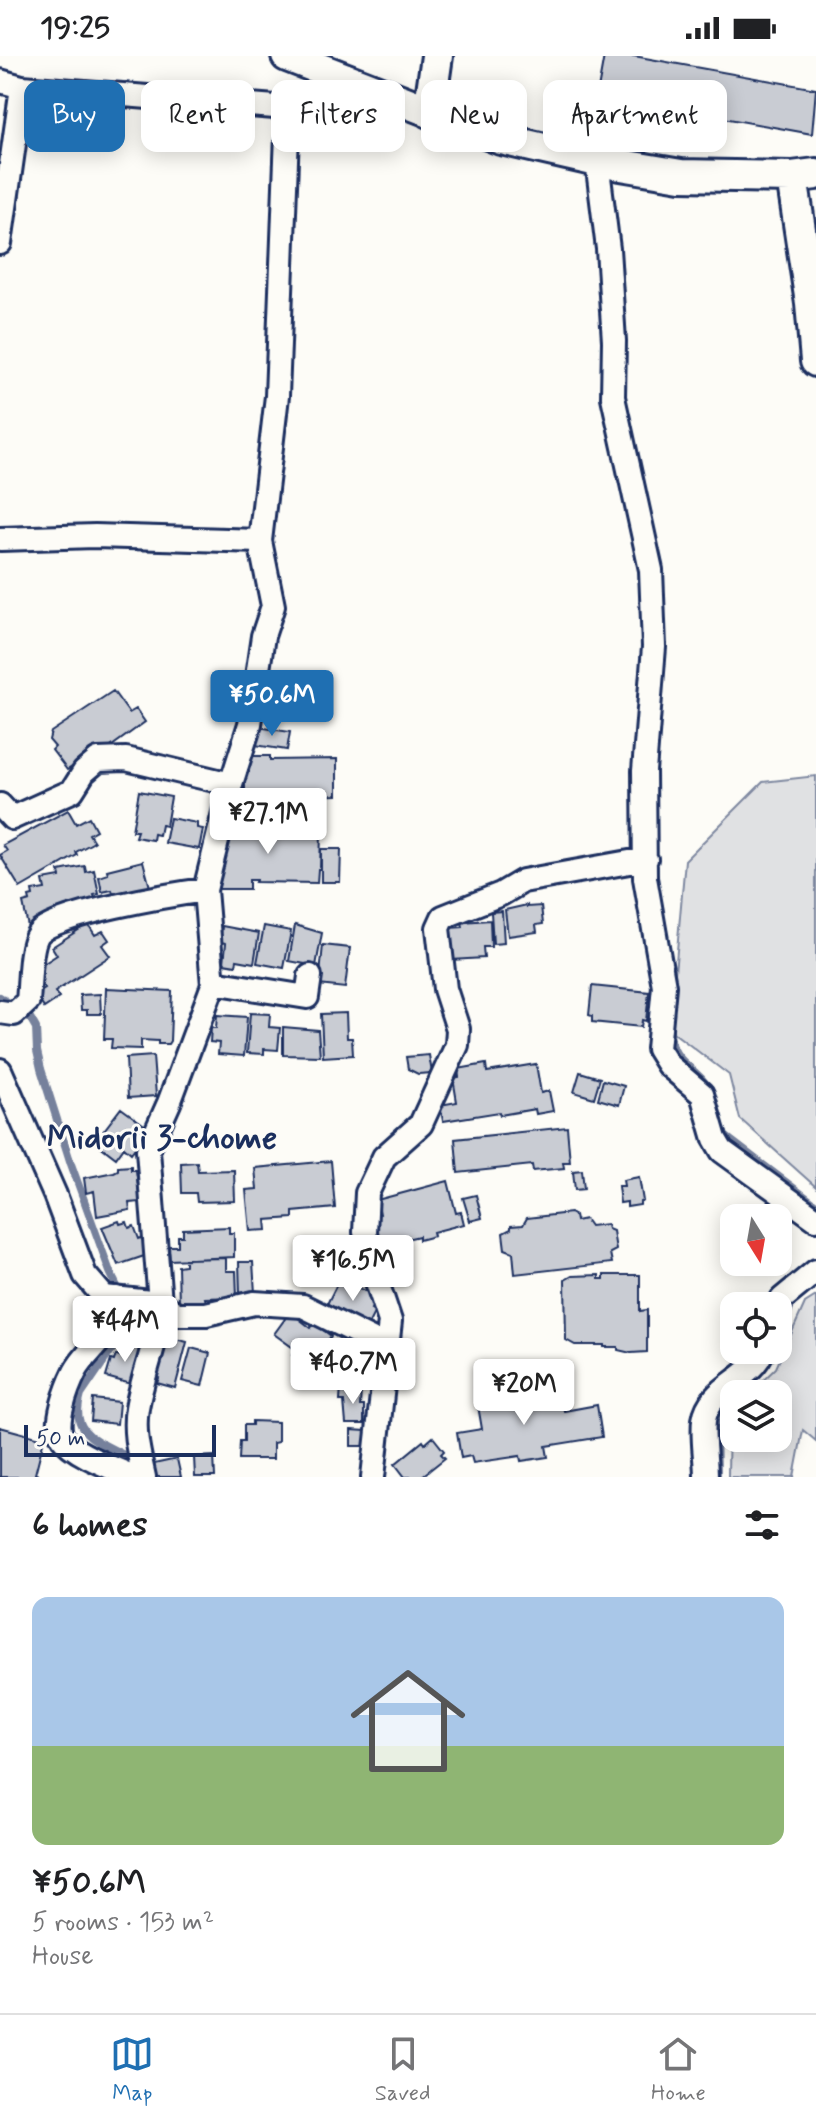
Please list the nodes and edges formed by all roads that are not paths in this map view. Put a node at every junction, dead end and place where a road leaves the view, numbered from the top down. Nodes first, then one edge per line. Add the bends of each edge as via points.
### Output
1 (287, 56) edge
2 (437, 56) edge
3 (338, 77) junction
4 (333, 80) edge
5 (434, 80) edge
6 (0, 81) edge
7 (22, 87) junction
8 (271, 107) edge
9 (421, 109) edge
10 (527, 145) edge
11 (286, 152) edge
12 (597, 161) junction
13 (804, 175) edge
14 (0, 243) edge
15 (816, 361) edge
16 (0, 539) edge
17 (260, 541) junction
18 (231, 784) junction
19 (0, 805) edge
20 (646, 859) junction
21 (205, 890) junction
22 (310, 976) dead end
23 (213, 982) junction
24 (0, 1012) edge
25 (0, 1070) edge
26 (816, 1219) edge
27 (816, 1271) edge
28 (790, 1292) edge
29 (116, 1298) junction
30 (160, 1303) junction
31 (386, 1347) junction
32 (757, 1364) edge
33 (134, 1477) edge
34 (144, 1477) edge
35 (373, 1477) edge
36 (706, 1477) edge

1 - 3 main road
2 - 5 main road
3 - 4 street
3 - 9 main road
6 - 7 street
7 - 8 street
7 - 14 street
10 - 12 main road
11 - 17 street via 277,396
12 - 13 main road via 681,175
12 - 20 street via 608,249 613,397 651,570 654,647 644,771
13 - 15 main road
16 - 17 street
17 - 18 street via 273,606 263,636 250,724
18 - 19 street via 126,759 98,760 72,791 12,818
18 - 21 street
20 - 26 street via 664,986 658,1049 668,1065 702,1094 722,1151
20 - 31 street via 523,881 443,917 438,928 457,1045 421,1124 384,1157 367,1193 365,1232 390,1321
21 - 23 street
21 - 24 street via 49,924 34,941 28,1001 14,1014
22 - 23 street via 307,997
23 - 30 street via 148,1150
25 - 29 street via 85,1275 104,1297
27 - 28 street
29 - 30 street
29 - 33 street via 114,1319 76,1371 59,1428 74,1448
30 - 31 street via 177,1314 206,1314 254,1303 303,1306
30 - 34 street via 159,1327 137,1408 136,1439
31 - 35 street
32 - 36 street via 714,1397 704,1419

